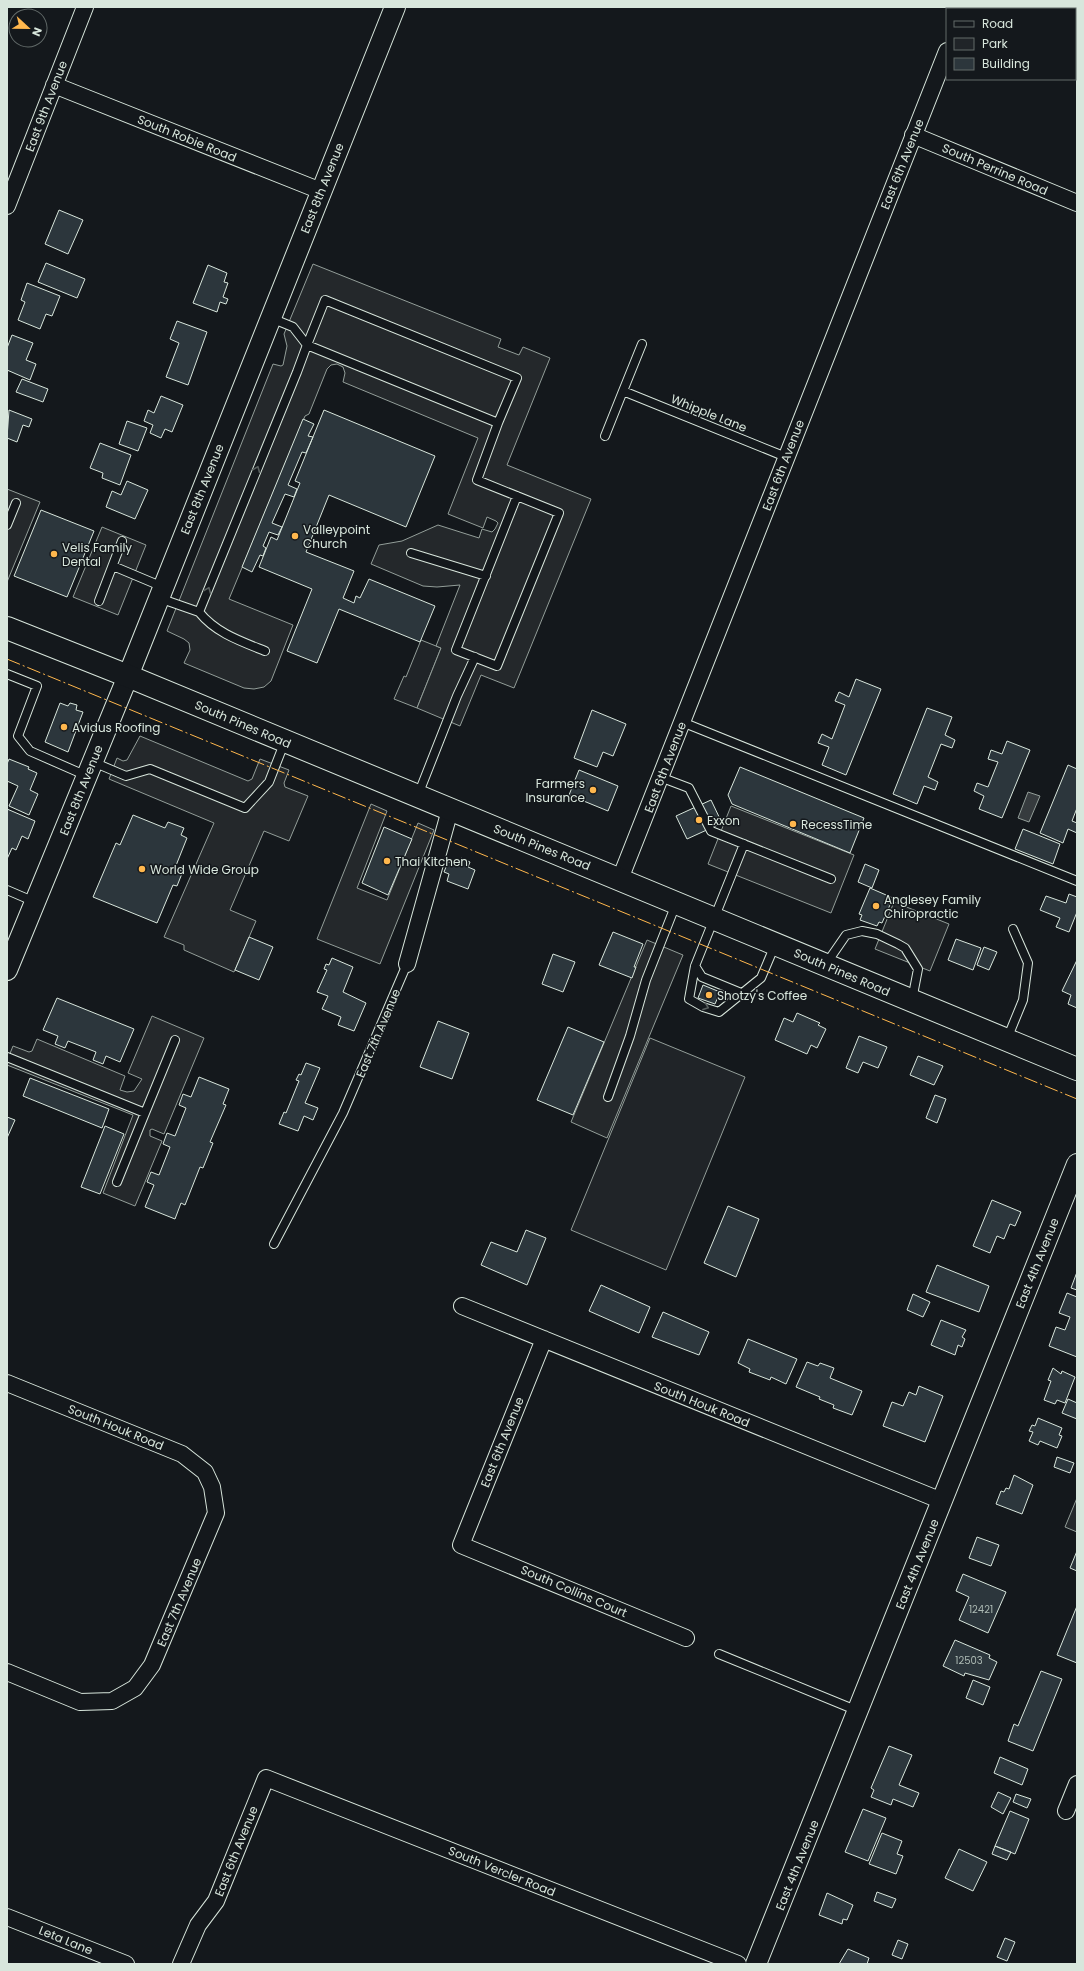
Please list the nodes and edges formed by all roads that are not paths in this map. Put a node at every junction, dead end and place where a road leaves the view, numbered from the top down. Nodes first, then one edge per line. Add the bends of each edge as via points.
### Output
1 (85, 7) edge
2 (395, 7) edge
3 (946, 53) edge
4 (54, 85) junction
5 (913, 135) junction
6 (321, 191) junction
7 (1077, 203) edge
8 (7, 206) edge
9 (270, 318) junction
10 (642, 344) dead end
11 (307, 345) junction
12 (623, 391) junction
13 (498, 423) junction
14 (605, 436) dead end
15 (786, 457) junction
16 (517, 496) junction
17 (16, 503) dead end
18 (7, 525) edge
19 (122, 541) dead end
20 (411, 553) dead end
21 (112, 566) junction
22 (486, 576) junction
23 (161, 592) junction
24 (99, 601) dead end
25 (199, 612) junction
26 (7, 628) edge
27 (265, 651) dead end
28 (475, 657) junction
29 (7, 674) edge
30 (128, 676) junction
31 (682, 722) junction
32 (285, 741) junction
33 (90, 768) junction
34 (660, 777) junction
35 (417, 796) junction
36 (450, 810) junction
37 (744, 844) junction
38 (831, 879) dead end
39 (620, 880) junction
40 (1077, 881) edge
41 (7, 890) edge
42 (35, 902) junction
43 (676, 903) junction
44 (714, 919) junction
45 (1013, 929) dead end
46 (776, 944) junction
47 (407, 964) joint
48 (825, 965) junction
49 (695, 966) junction
50 (7, 970) edge
51 (741, 993) junction
52 (912, 1001) junction
53 (175, 1040) dead end
54 (1007, 1040) junction
55 (7, 1057) edge
56 (1077, 1069) edge
57 (608, 1097) dead end
58 (145, 1113) junction
59 (1077, 1164) edge
60 (117, 1182) dead end
61 (274, 1244) dead end
62 (462, 1306) dead end
63 (544, 1339) junction
64 (7, 1383) edge
65 (212, 1487) joint
66 (942, 1501) junction
67 (461, 1545) joint
68 (686, 1638) dead end
69 (719, 1654) dead end
70 (7, 1672) edge
71 (859, 1711) junction
72 (266, 1778) joint
73 (1077, 1784) edge
74 (1066, 1811) dead end
75 (7, 1917) edge
76 (126, 1964) edge
77 (181, 1964) edge
78 (738, 1964) edge
79 (756, 1964) edge

1 - 4 street, East 9th Avenue
2 - 6 street, East 8th Avenue
3 - 5 street, East 6th Avenue
4 - 6 street, South Robie Road
4 - 8 street, East 9th Avenue
5 - 7 street, South Perrine Road
5 - 15 street, East 6th Avenue
6 - 9 street, East 8th Avenue
9 - 11 lane via 293,327
9 - 23 street, East 8th Avenue
10 - 12 lane
11 - 13 lane
11 - 13 lane via 325,300 517,378
25 -> 11 lane
12 - 14 lane
12 - 15 lane, Whipple Lane
13 - 16 lane via 477,480
15 - 31 street, East 6th Avenue
16 - 22 lane
16 - 28 lane via 559,513 498,666
17 - 18 lane
19 - 21 lane
20 - 22 lane
21 - 23 lane
21 - 24 lane
22 - 28 lane via 456,650
23 - 25 lane
23 - 30 street, East 8th Avenue
25 - 27 lane via 209,624 222,632
26 - 30 main road, South Pines Road
28 - 35 lane
29 - 33 lane via 37,686 18,736 30,751
30 - 32 main road, South Pines Road
30 - 33 street, East 8th Avenue
31 - 34 street, East 6th Avenue
31 - 40 lane
32 - 33 lane via 268,782 245,808 150,769 126,776
32 - 35 main road, South Pines Road
33 - 42 street, East 8th Avenue
34 - 37 lane via 689,788 711,831
34 - 39 street, East 6th Avenue
35 - 36 main road, South Pines Road
36 - 39 main road, South Pines Road
36 - 47 street, East 7th Avenue
37 - 38 lane
37 - 44 lane
39 - 43 main road, South Pines Road
41 - 42 lane
42 - 50 street, East 8th Avenue
43 - 44 main road, South Pines Road
43 - 57 lane via 646,980 630,1036
44 - 46 main road, South Pines Road
44 - 49 lane
45 - 54 lane via 1028,963 1023,1000
46 - 48 main road, South Pines Road
46 - 51 lane via 761,978
47 - 61 lane, East 7th Avenue via 343,1113
48 - 52 main road, South Pines Road
48 - 52 lane via 846,935 862,931 877,934 905,948 918,969
49 - 51 lane via 702,977
49 -> 51 lane via 689,999 719,1012
52 - 54 main road, South Pines Road
53 - 58 lane
54 - 56 main road, South Pines Road
55 - 58 lane
58 - 60 lane
59 - 66 street, East 4th Avenue
62 - 63 street, South Houk Road
63 - 66 street, South Houk Road
63 - 67 street, East 6th Avenue
64 - 65 street, South Houk Road via 182,1454 205,1472
65 - 70 street, East 7th Avenue via 216,1513 152,1665 135,1688 112,1701 80,1702
66 - 71 street, East 4th Avenue
67 - 68 street, South Collins Court
69 - 71 lane
71 - 79 street, East 4th Avenue
72 - 77 street, East 6th Avenue via 216,1901 198,1925
72 - 78 street, South Vercler Road
73 - 74 street
75 - 76 street, Leta Lane

